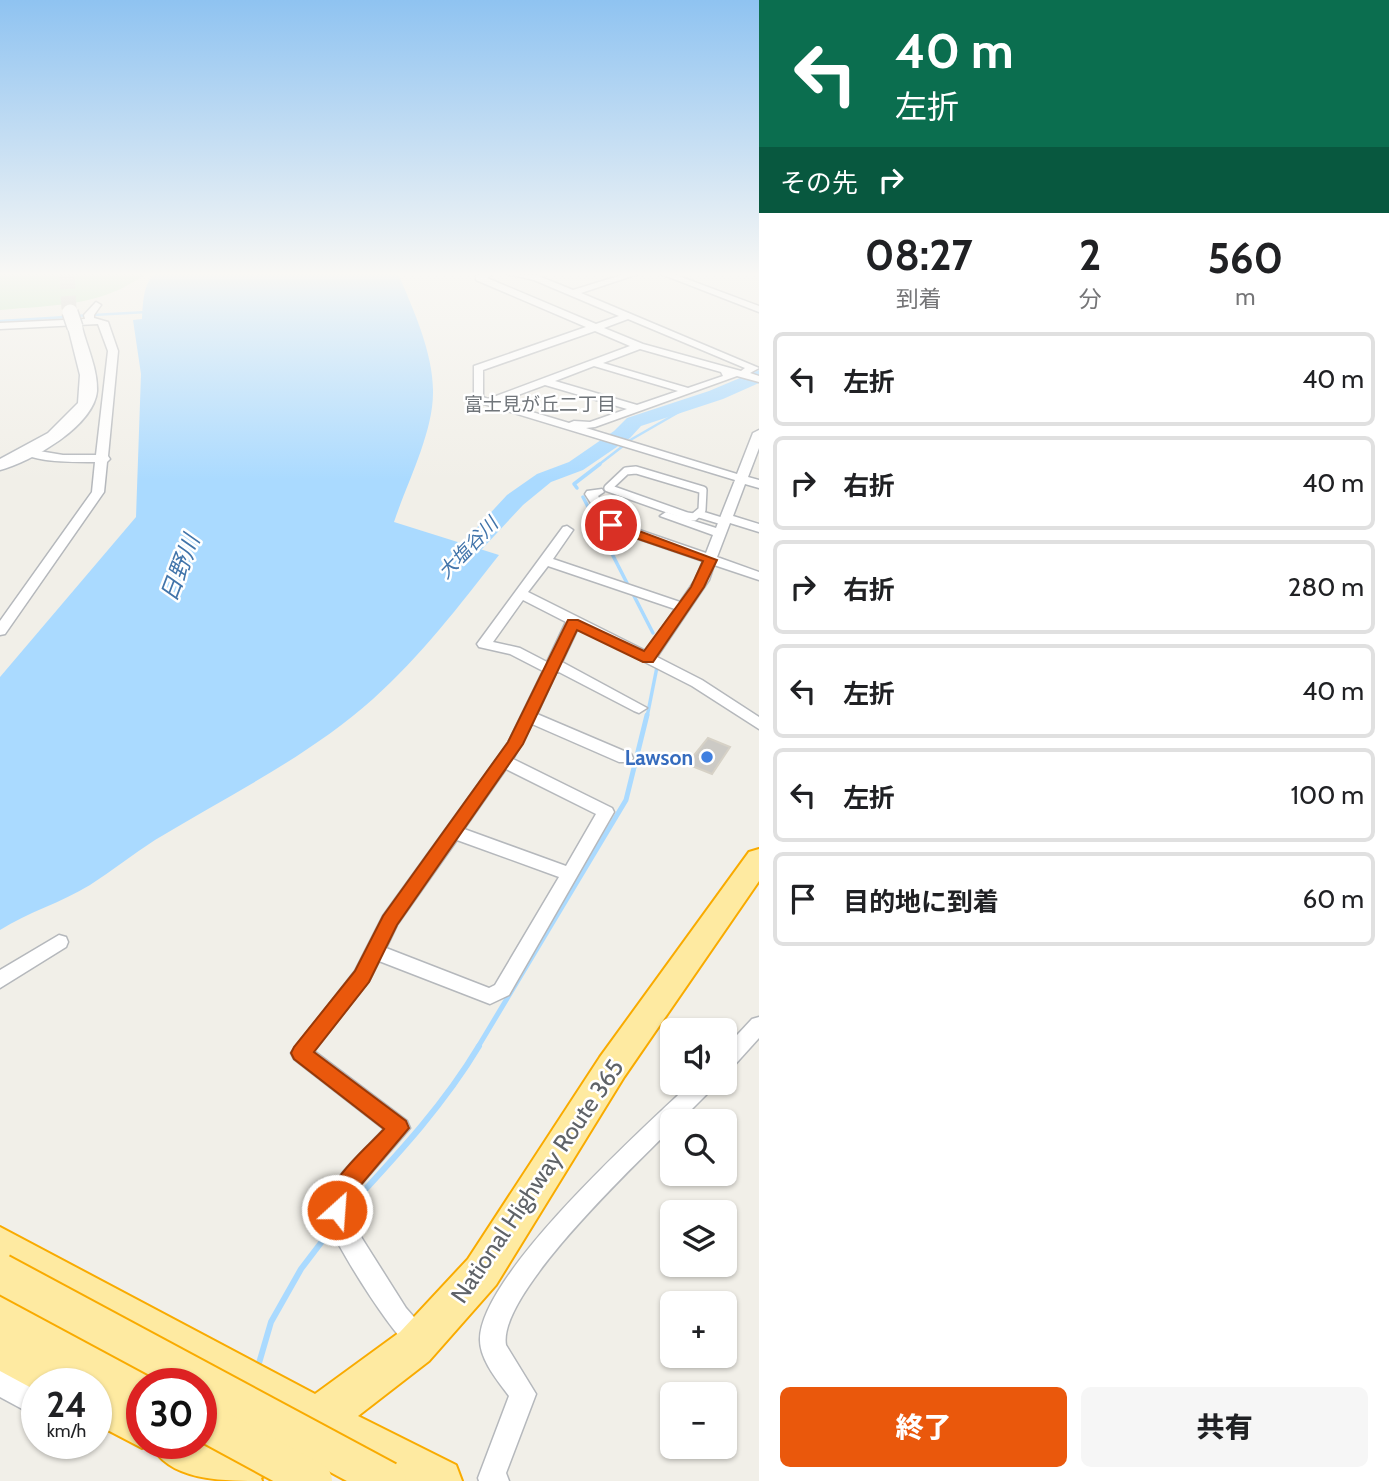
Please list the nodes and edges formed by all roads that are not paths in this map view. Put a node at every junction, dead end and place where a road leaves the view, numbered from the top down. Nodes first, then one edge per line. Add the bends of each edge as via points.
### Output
1 (80, 343) edge
2 (110, 343) edge
3 (549, 343) edge
4 (632, 343) edge
5 (694, 343) edge
6 (639, 346) junction
7 (593, 363) junction
8 (719, 369) junction
9 (759, 379) edge
10 (544, 381) junction
11 (688, 391) junction
12 (489, 402) junction
13 (635, 408) junction
14 (542, 418) junction
15 (757, 441) edge
16 (27, 452) junction
17 (104, 459) junction
18 (0, 465) edge
19 (741, 478) junction
20 (759, 484) edge
21 (598, 492) dead end
22 (699, 514) junction
23 (666, 516) dead end
24 (724, 524) junction
25 (759, 528) edge
26 (567, 530) dead end
27 (710, 560) junction
28 (546, 561) junction
29 (759, 576) edge
30 (521, 594) junction
31 (683, 607) junction
32 (573, 623) junction
33 (0, 631) edge
34 (648, 659) junction
35 (552, 666) junction
36 (639, 708) dead end
37 (527, 716) junction
38 (759, 723) edge
39 (625, 758) dead end
40 (504, 761) junction
41 (453, 832) junction
42 (759, 859) edge
43 (570, 874) junction
44 (58, 942) dead end
45 (373, 951) junction
46 (0, 980) edge
47 (759, 1025) edge
48 (737, 1049) edge
49 (692, 1095) edge
50 (0, 1245) edge
51 (0, 1273) edge
52 (0, 1311) edge
53 (419, 1342) junction
54 (0, 1348) edge
55 (37, 1368) edge
56 (0, 1383) edge
57 (21, 1395) edge
58 (118, 1408) edge
59 (316, 1419) junction
60 (217, 1429) edge
61 (200, 1459) edge
62 (233, 1477) edge
63 (313, 1481) edge
64 (387, 1481) edge
65 (440, 1481) edge
66 (496, 1481) edge

1 - 16 main road via 89,393 71,421
2 - 17 street
3 - 12 street via 478,368 478,399
4 - 6 street
5 - 8 street via 754,368 744,372
6 - 7 street
6 - 8 street
7 - 10 street
7 - 11 street
8 - 9 street
8 - 11 street via 732,376
10 - 12 street
10 - 13 street
11 - 13 street
12 - 14 street
13 - 14 street via 586,426
14 - 19 street
15 - 19 street
16 - 17 street
16 - 18 main road
17 - 33 street via 99,492
19 - 20 street
19 - 24 street
21 - 27 street via 591,494 611,525
22 - 22 lane via 703,490 639,470 626,471 608,487 616,494 687,516
22 - 24 lane
23 - 24 street
24 - 25 street
24 - 27 street
26 - 28 street
27 - 29 street
27 - 31 street
28 - 30 street
28 - 31 street
30 - 32 street
30 - 35 street via 484,644
31 - 34 street
32 - 34 street
32 - 35 street
34 - 38 street via 698,683
35 - 36 street
35 - 37 street
37 - 39 street
37 - 40 street
40 - 41 street
40 - 43 street via 606,812
41 - 43 street
41 - 45 street
42 - 53 highway, National Highway Route 365 via 594,1095 487,1264
43 - 45 street via 502,990 490,996
44 - 46 street
45 - 53 street via 362,976 301,1053 399,1128 343,1189 337,1210 341,1225 390,1305
47 - 48 street
49 - 66 street via 546,1244 497,1315 492,1341 523,1394 491,1478
50 - 59 highway
51 - 64 highway, bridge
52 - 58 highway
53 - 59 highway, National Highway Route 365
54 - 55 highway
56 - 57 street
59 - 62 highway, National Highway Route 365
59 - 65 highway
60 - 63 highway, bridge
61 - 62 highway

